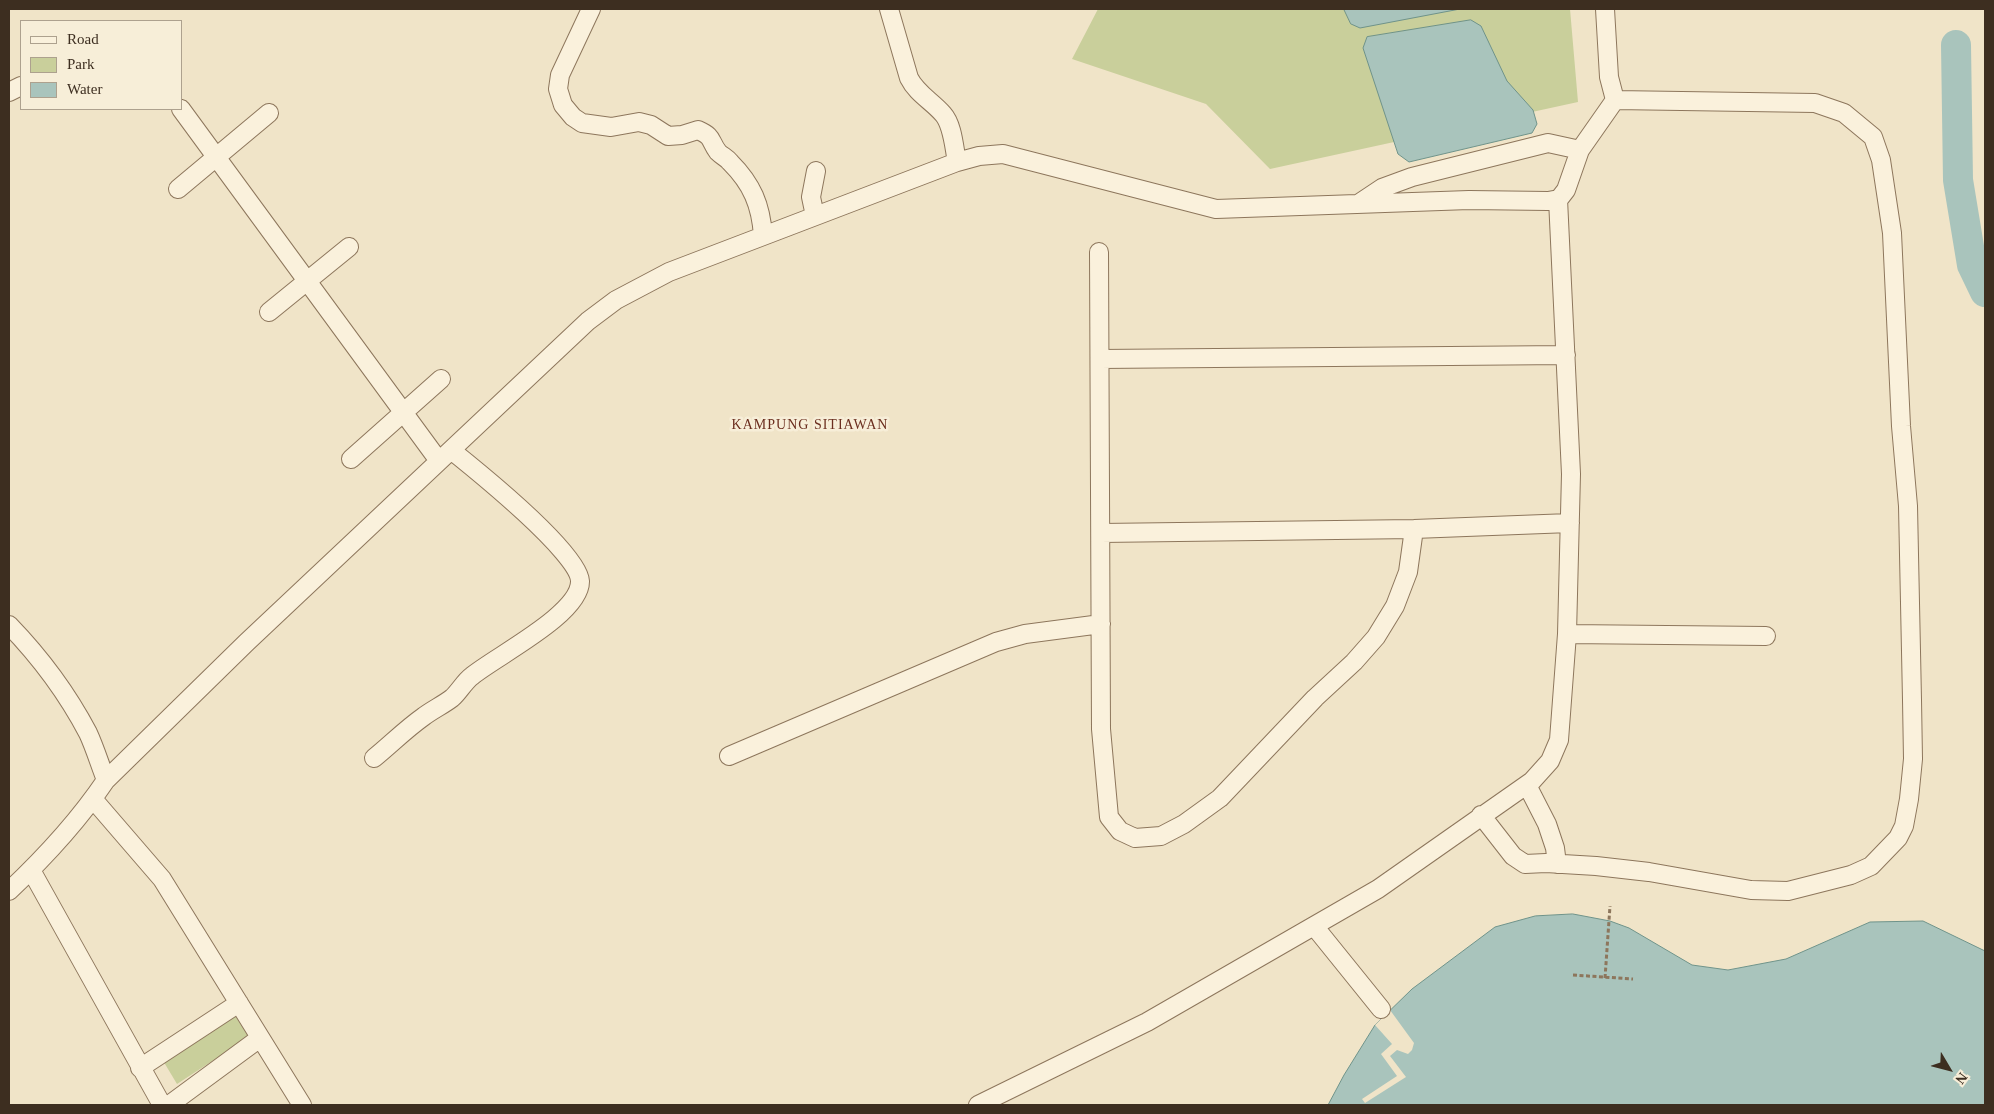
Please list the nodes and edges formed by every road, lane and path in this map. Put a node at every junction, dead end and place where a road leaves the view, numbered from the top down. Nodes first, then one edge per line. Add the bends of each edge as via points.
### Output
1 (591, 9) edge
2 (889, 9) edge
3 (1605, 9) edge
4 (1615, 100) junction
5 (182, 109) edge
6 (269, 113) dead end
7 (1580, 150) junction
8 (216, 157) junction
9 (957, 162) junction
10 (816, 170) dead end
11 (178, 189) dead end
12 (1558, 199) junction
13 (1358, 205) junction
14 (815, 216) junction
15 (763, 236) junction
16 (349, 247) dead end
17 (1099, 252) dead end
18 (307, 281) junction
19 (269, 312) dead end
20 (1566, 355) junction
21 (1100, 359) junction
22 (441, 378) dead end
23 (403, 412) junction
24 (445, 455) junction
25 (351, 460) dead end
26 (1570, 523) junction
27 (1414, 528) junction
28 (1101, 533) junction
29 (1101, 624) junction
30 (9, 625) edge
31 (1568, 634) junction
32 (1766, 636) dead end
33 (729, 756) dead end
34 (374, 758) dead end
35 (106, 780) junction
36 (1527, 785) junction
37 (93, 799) junction
38 (1481, 815) junction
39 (1557, 864) junction
40 (31, 870) junction
41 (9, 891) edge
42 (1610, 906) dead end
43 (1314, 926) junction
44 (1574, 975) dead end
45 (1605, 978) junction
46 (1633, 979) dead end
47 (239, 1003) junction
48 (1381, 1009) dead end
49 (260, 1038) junction
50 (140, 1068) junction
51 (162, 1105) edge
52 (169, 1105) edge
53 (302, 1105) edge
54 (978, 1105) edge

1 - 15 street via 560,76 558,89 563,105 582,123 611,127 639,122 651,125 668,136 698,130 706,133 754,192 762,215
2 - 9 street via 912,85 945,115
3 - 4 street via 1609,77
4 - 7 street
4 - 39 street via 1815,103 1844,113 1873,137 1892,232 1908,506 1913,759 1904,826 1898,838 1871,866 1851,875 1788,891 1760,890 1649,872
5 - 8 street
6 - 8 street
7 - 12 street via 1566,190
7 - 13 street via 1548,143 1412,178 1382,188
8 - 11 street
8 - 18 street
9 - 13 street via 1003,154 1216,208
9 - 14 street
10 - 14 street via 811,196
12 - 13 street
12 - 20 street
14 - 15 street
15 - 24 street via 669,272 616,300 588,321
16 - 18 street
17 - 21 street
18 - 19 street
18 - 23 street
20 - 21 street
20 - 26 street
21 - 28 street
22 - 23 street
23 - 24 street
23 - 25 street
24 - 34 street via 507,496 562,550 579,574 578,591 556,618 472,676 451,699 423,717
24 - 35 street
26 - 27 street
26 - 31 street
27 - 28 street
27 - 29 street via 1408,572 1395,606 1376,637 1220,798 1162,836 1135,838 1120,831 1109,817 1102,729
28 - 29 street
29 - 33 street via 1024,634 996,642
30 - 35 street via 70,703 88,734
31 - 32 street
31 - 36 street via 1559,740 1550,761
35 - 37 street
36 - 38 street
36 - 39 street via 1547,824
37 - 40 street
37 - 47 street via 162,879
38 - 39 street via 1513,856 1525,864
38 - 43 street via 1378,889
40 - 41 street
40 - 50 street
42 - 45 path
43 - 48 street
43 - 54 street via 1147,1022
44 - 45 path
45 - 46 path
47 - 49 street
47 - 50 street
49 - 52 street
49 - 53 street
50 - 51 street

